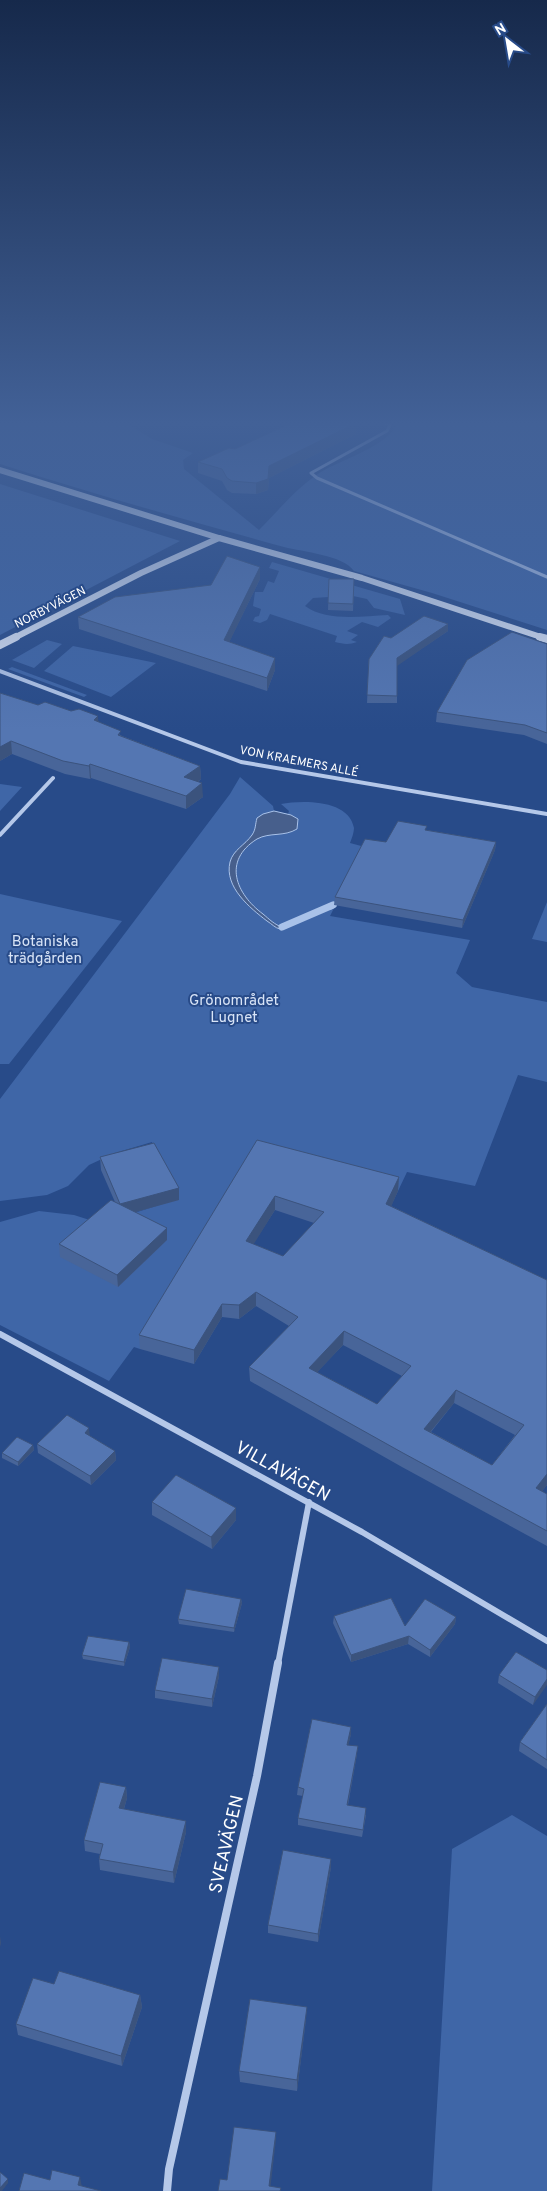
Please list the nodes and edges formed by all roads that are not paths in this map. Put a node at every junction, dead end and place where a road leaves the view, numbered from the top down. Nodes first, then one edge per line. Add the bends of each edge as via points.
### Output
1 (177, 525) edge
2 (424, 525) edge
3 (218, 538) junction
4 (547, 577) edge
5 (547, 639) edge
6 (0, 645) edge
7 (0, 671) edge
8 (53, 778) dead end
9 (547, 814) edge
10 (0, 835) edge
11 (0, 1334) edge
12 (309, 1502) junction
13 (547, 1641) edge
14 (166, 2191) edge

1 - 3 street
2 - 4 street
3 - 5 street via 362,578
3 - 6 street, NORBYVÄGEN via 141,573
7 - 9 street, VON KRAEMERS ALLÉ via 241,762
8 - 10 street
11 - 12 street, VILLAVÄGEN
12 - 13 street, VILLAVÄGEN
12 - 14 street, SVEAVÄGEN via 257,1776

